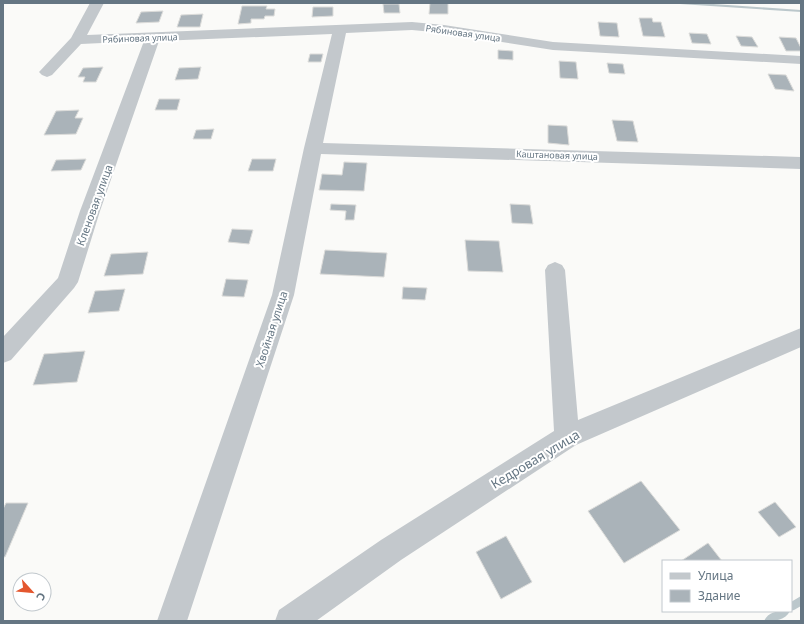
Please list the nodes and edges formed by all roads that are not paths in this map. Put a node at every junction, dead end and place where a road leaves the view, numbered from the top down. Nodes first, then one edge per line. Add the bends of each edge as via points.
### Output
1 (97, 3) edge
2 (340, 29) junction
3 (152, 38) junction
4 (77, 40) junction
5 (801, 60) edge
6 (47, 72) dead end
7 (313, 148) junction
8 (801, 163) edge
9 (555, 270) dead end
10 (801, 337) edge
11 (3, 353) edge
12 (568, 437) junction
13 (172, 621) edge
14 (290, 621) edge

1 - 4 street
2 - 3 street, Рябиновая улица
2 - 5 street, Рябиновая улица via 420,27 553,46
2 - 7 street, Хвойная улица
3 - 4 street, Рябиновая улица
3 - 11 street, Кленовая улица via 67,282
4 - 6 street
7 - 8 street, Каштановая улица
7 - 13 street, Хвойная улица via 283,295
9 - 12 street
10 - 12 street, Кедровая улица
12 - 14 street, Кедровая улица via 391,550

